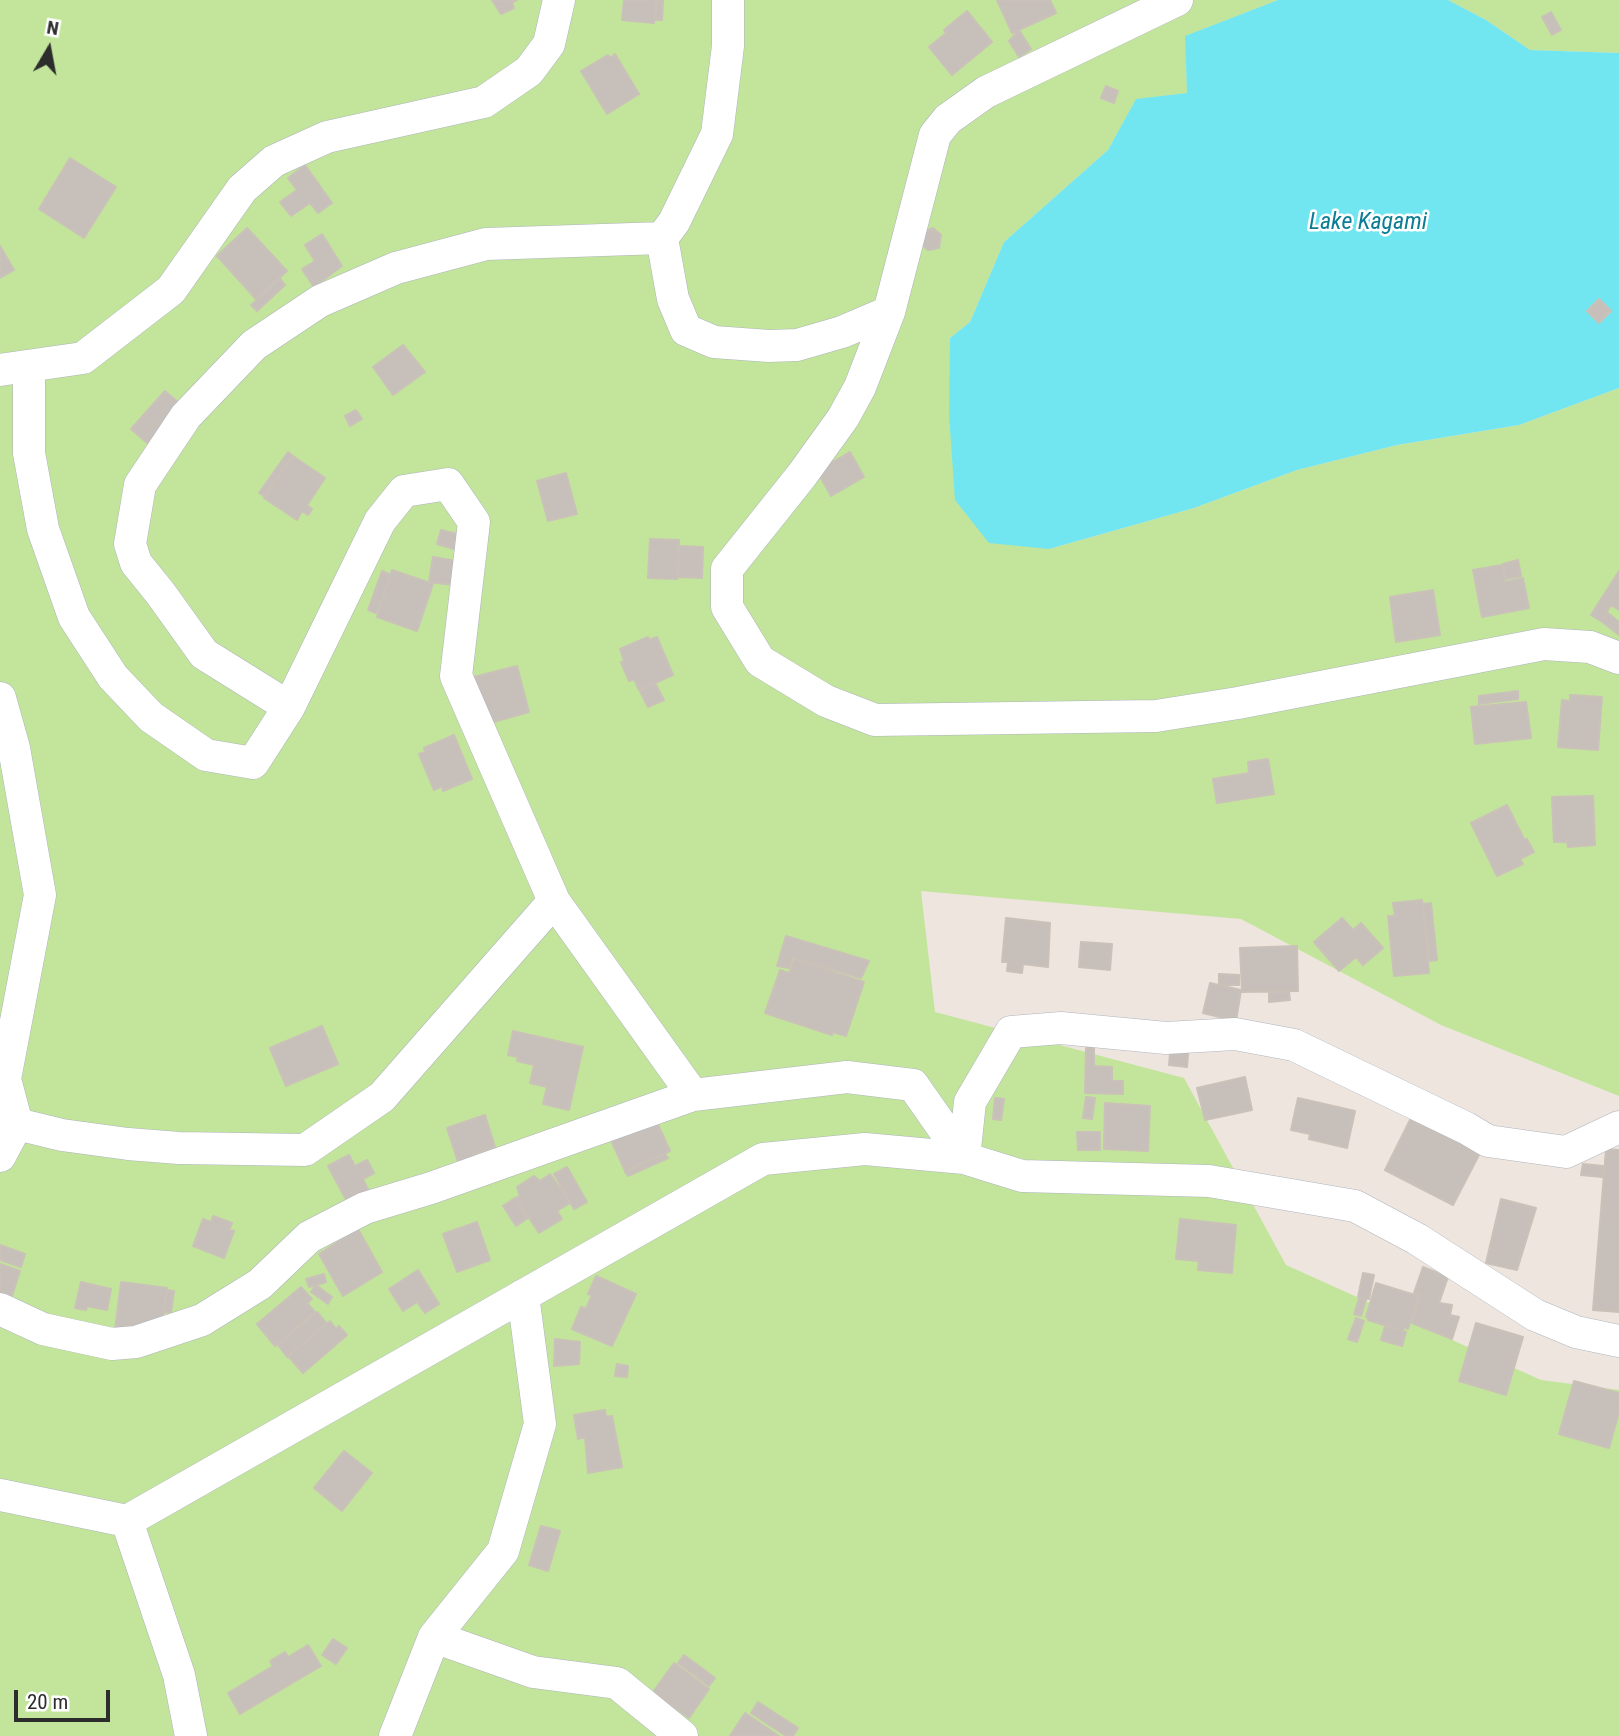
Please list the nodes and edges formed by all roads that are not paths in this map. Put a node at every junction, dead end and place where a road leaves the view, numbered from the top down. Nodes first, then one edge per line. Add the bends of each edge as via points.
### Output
1 (559, 0) edge
2 (729, 0) edge
3 (1177, 0) edge
4 (662, 238) junction
5 (889, 313) junction
6 (14, 369) edge
7 (1619, 659) edge
8 (0, 698) edge
9 (289, 707) junction
10 (554, 901) junction
11 (693, 1095) junction
12 (16, 1124) junction
13 (1619, 1127) edge
14 (0, 1156) edge
15 (964, 1158) junction
16 (523, 1295) junction
17 (0, 1308) edge
18 (1619, 1341) edge
19 (0, 1495) edge
20 (127, 1521) junction
21 (435, 1637) junction
22 (191, 1736) edge
23 (396, 1736) edge
24 (682, 1736) edge

1 - 6 street via 549,44 529,71 484,102 327,137 274,161 242,189 172,290 83,358
2 - 4 street via 717,134
3 - 5 street via 986,92 948,119 935,135
4 - 5 street via 673,299 686,330 714,342 797,345
4 - 9 street via 486,244 396,268 320,301 254,345 186,416 140,485 130,544 136,564 204,654
5 - 7 street via 860,387 842,418 727,569 727,607 760,662 826,701 875,720 1156,716 1544,644 1590,647
6 - 9 street via 43,529 74,617 113,677 151,717 206,755 253,763
8 - 12 street via 14,748 40,895 5,1079
9 - 10 street via 380,521 404,491 448,484 474,522 456,676
10 - 11 street
10 - 12 street via 382,1097 305,1150 178,1149 62,1135
11 - 15 street via 846,1077 914,1085
11 - 17 street via 365,1208 309,1237 260,1284 202,1320 136,1342 112,1343 43,1329
12 - 14 street
13 - 15 street via 1566,1152 1488,1141 1294,1045 1235,1034 1166,1038 1060,1028 1011,1032 970,1102
15 - 16 street via 865,1149 763,1159
15 - 18 street via 1022,1175 1209,1181 1355,1206 1417,1239 1535,1315 1576,1332
16 - 20 street
16 - 21 street via 540,1424 503,1551
19 - 20 street
20 - 22 street via 179,1675
21 - 23 street
21 - 24 street via 533,1672 617,1683

